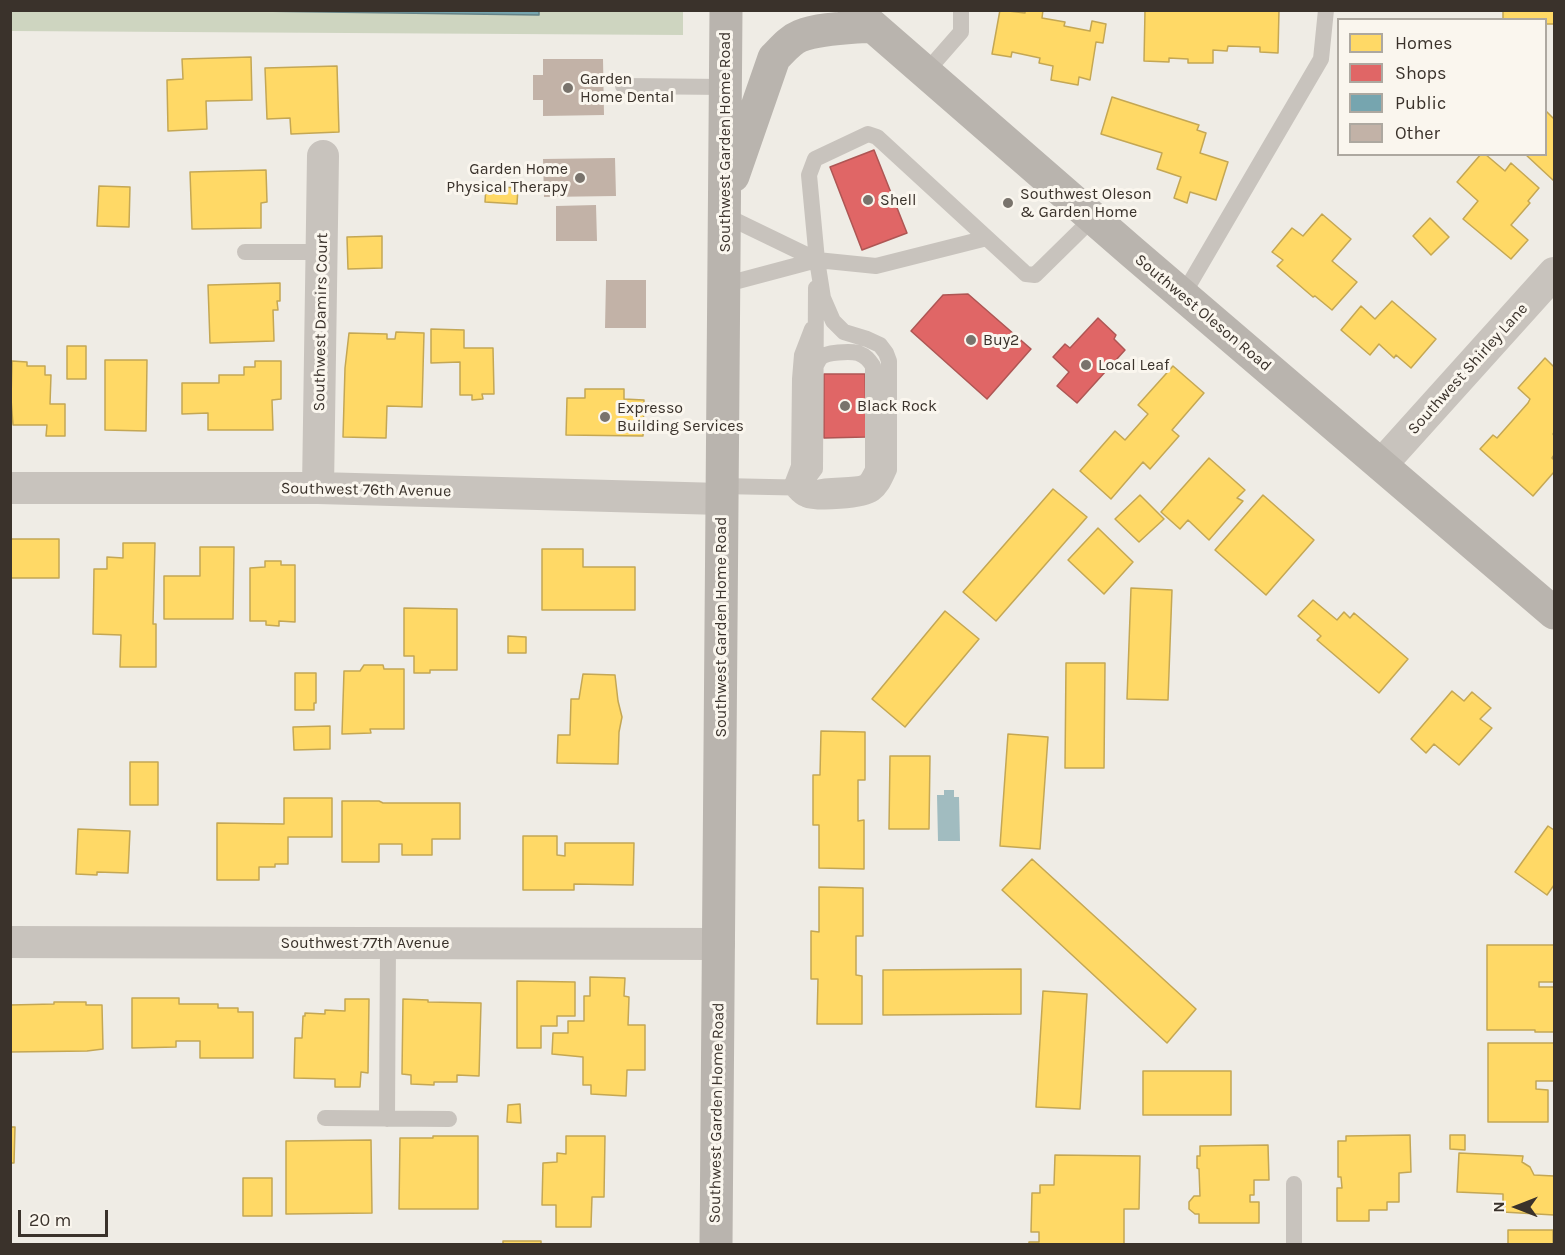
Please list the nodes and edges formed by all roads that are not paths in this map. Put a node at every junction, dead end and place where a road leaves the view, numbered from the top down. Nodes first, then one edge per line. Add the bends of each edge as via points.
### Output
1 (726, 10) edge
2 (961, 10) edge
3 (1326, 10) edge
4 (863, 18) edge
5 (926, 72) junction
6 (623, 86) dead end
7 (725, 87) junction
8 (323, 156) dead end
9 (724, 209) junction
10 (1093, 218) junction
11 (987, 238) junction
12 (244, 252) dead end
13 (322, 252) junction
14 (817, 260) junction
15 (1554, 273) edge
16 (723, 285) junction
17 (1183, 295) junction
18 (815, 321) junction
19 (815, 367) junction
20 (1381, 465) junction
21 (791, 487) junction
22 (10, 488) edge
23 (318, 488) junction
24 (721, 492) junction
25 (1554, 613) edge
26 (10, 942) edge
27 (388, 942) junction
28 (719, 944) junction
29 (324, 1118) dead end
30 (387, 1119) junction
31 (449, 1119) dead end
32 (1294, 1184) dead end
33 (716, 1245) edge
34 (1294, 1245) edge

1 - 7 main road, Southwest Garden Home Road
2 - 5 lane via 961,32
3 - 17 lane via 1322,59
4 - 5 main road, Southwest Oleson Road
4 - 9 main road via 799,36 774,58
5 - 10 main road, Southwest Oleson Road
6 - 7 lane
7 - 9 main road, Southwest Garden Home Road
8 - 13 street, Southwest Damirs Court
9 - 14 lane
9 - 16 main road, Southwest Garden Home Road
10 - 11 lane via 1035,275 1026,274
10 - 17 main road, Southwest Oleson Road
11 - 14 lane via 876,266
11 - 14 lane via 877,137 868,134 815,159 809,175
12 - 13 lane
13 - 23 street, Southwest Damirs Court
14 - 16 lane
14 - 18 lane
14 - 21 lane via 822,295 832,321 844,332 880,345 889,361 889,470 874,493 850,501 808,501
15 - 20 street, Southwest Shirley Lane
16 - 24 main road, Southwest Garden Home Road
17 - 20 main road, Southwest Oleson Road
18 - 19 lane
18 - 21 lane via 802,355 799,466
19 - 21 lane via 815,469
19 - 21 lane via 820,357 841,352 857,352 873,366 873,470 859,484
20 - 25 main road, Southwest Oleson Road
21 - 24 lane
22 - 23 street, Southwest 76th Avenue
23 - 24 street, Southwest 76th Avenue
24 - 28 main road, Southwest Garden Home Road
26 - 27 street, Southwest 77th Avenue
27 - 28 street, Southwest 77th Avenue
27 - 30 lane
28 - 33 main road, Southwest Garden Home Road
29 - 30 lane
30 - 31 lane
32 - 34 lane

